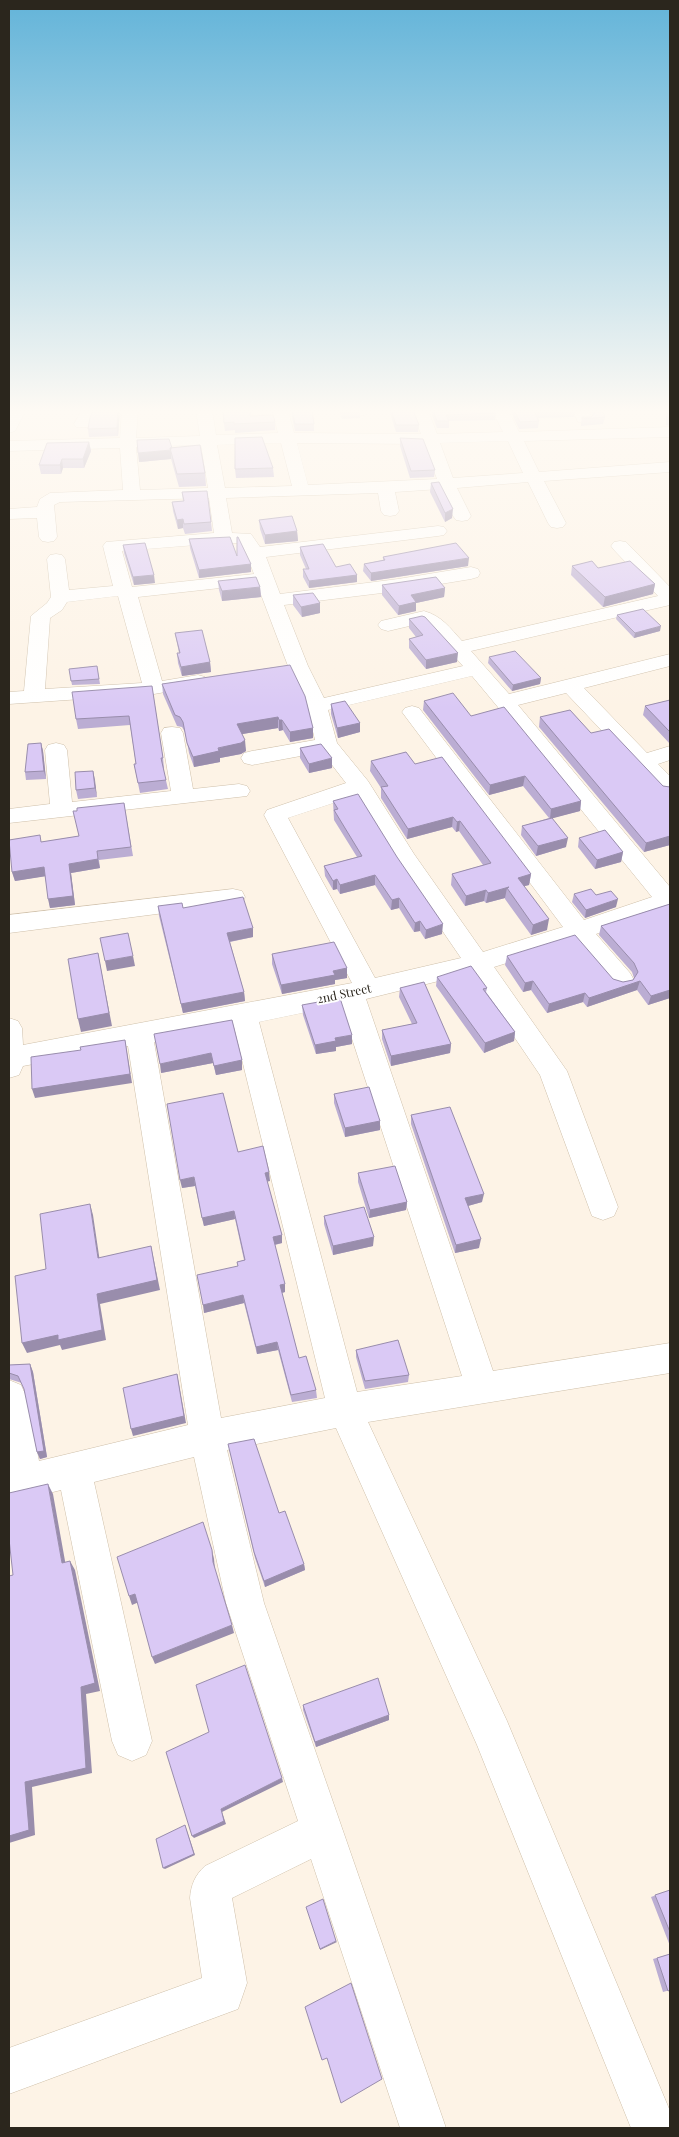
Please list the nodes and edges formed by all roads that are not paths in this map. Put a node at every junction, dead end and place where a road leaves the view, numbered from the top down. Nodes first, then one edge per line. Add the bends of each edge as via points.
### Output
1 (220, 510) edge
2 (459, 510) edge
3 (550, 510) edge
4 (45, 512) joint
5 (9, 514) edge
6 (462, 516) dead end
7 (557, 523) dead end
8 (438, 531) dead end
9 (48, 537) dead end
10 (231, 537) junction
11 (620, 546) dead end
12 (255, 552) junction
13 (56, 559) dead end
14 (471, 573) dead end
15 (265, 578) junction
16 (125, 591) junction
17 (60, 597) junction
18 (670, 598) edge
19 (274, 600) junction
20 (388, 625) dead end
21 (459, 648) junction
22 (670, 660) edge
23 (477, 668) junction
24 (221, 678) edge
25 (571, 686) junction
26 (154, 688) junction
27 (34, 696) junction
28 (9, 698) edge
29 (504, 702) junction
30 (317, 706) junction
31 (412, 712) dead end
32 (172, 733) dead end
33 (327, 744) junction
34 (56, 750) dead end
35 (670, 753) edge
36 (252, 758) dead end
37 (643, 761) junction
38 (360, 786) junction
39 (670, 789) edge
40 (239, 791) dead end
41 (183, 797) junction
42 (62, 810) junction
43 (9, 816) edge
44 (233, 898) edge
45 (670, 901) edge
46 (9, 924) edge
47 (580, 932) junction
48 (476, 963) junction
49 (621, 980) edge
50 (359, 991) junction
51 (244, 1014) junction
52 (9, 1028) edge
53 (139, 1033) junction
54 (10, 1063) edge
55 (603, 1207) dead end
56 (670, 1358) edge
57 (482, 1388) junction
58 (9, 1396) edge
59 (9, 1402) edge
60 (345, 1410) junction
61 (207, 1437) junction
62 (74, 1470) junction
63 (17, 1484) edge
64 (132, 1741) dead end
65 (321, 1832) junction
66 (9, 2071) edge
67 (423, 2128) edge
68 (654, 2128) edge

1 - 10 street via 224,538
2 - 6 street
3 - 7 street
4 - 5 street
4 - 9 street
8 - 12 street
10 - 12 street via 245,538
10 - 16 street via 112,546
11 - 18 street
12 - 15 street
13 - 17 street
14 - 19 street
15 - 16 street
15 - 19 street
16 - 17 street
16 - 26 street
17 - 27 street via 55,606 41,616
18 - 21 street
19 - 30 street via 289,668
20 - 21 street via 429,618
21 - 23 street
22 - 25 street
23 - 29 street
23 - 30 street
24 - 26 street
25 - 29 street
25 - 37 street
26 - 27 street
27 - 28 street
29 - 45 street
30 - 33 street
31 - 47 street
32 - 41 street
33 - 36 street
33 - 38 street
34 - 42 street
35 - 37 street
37 - 39 street
38 - 48 street
38 - 50 street via 276,815
40 - 41 street
41 - 42 street
42 - 43 street
44 - 46 street
45 - 47 street, 2nd Street
47 - 48 street, 2nd Street
47 - 49 street
48 - 50 street, 2nd Street
48 - 55 street via 553,1071
50 - 51 street, 2nd Street
50 - 57 street
51 - 53 street, 2nd Street
51 - 60 street
52 - 54 street
53 - 54 street, 2nd Street
53 - 61 street
56 - 57 street
57 - 60 street
58 - 59 street
59 - 63 street
60 - 61 street
60 - 68 street via 493,1735
61 - 62 street
61 - 65 street via 245,1603
62 - 63 street
62 - 64 street
65 - 66 street via 220,1881 212,1888 225,1983 222,1993
65 - 67 street

